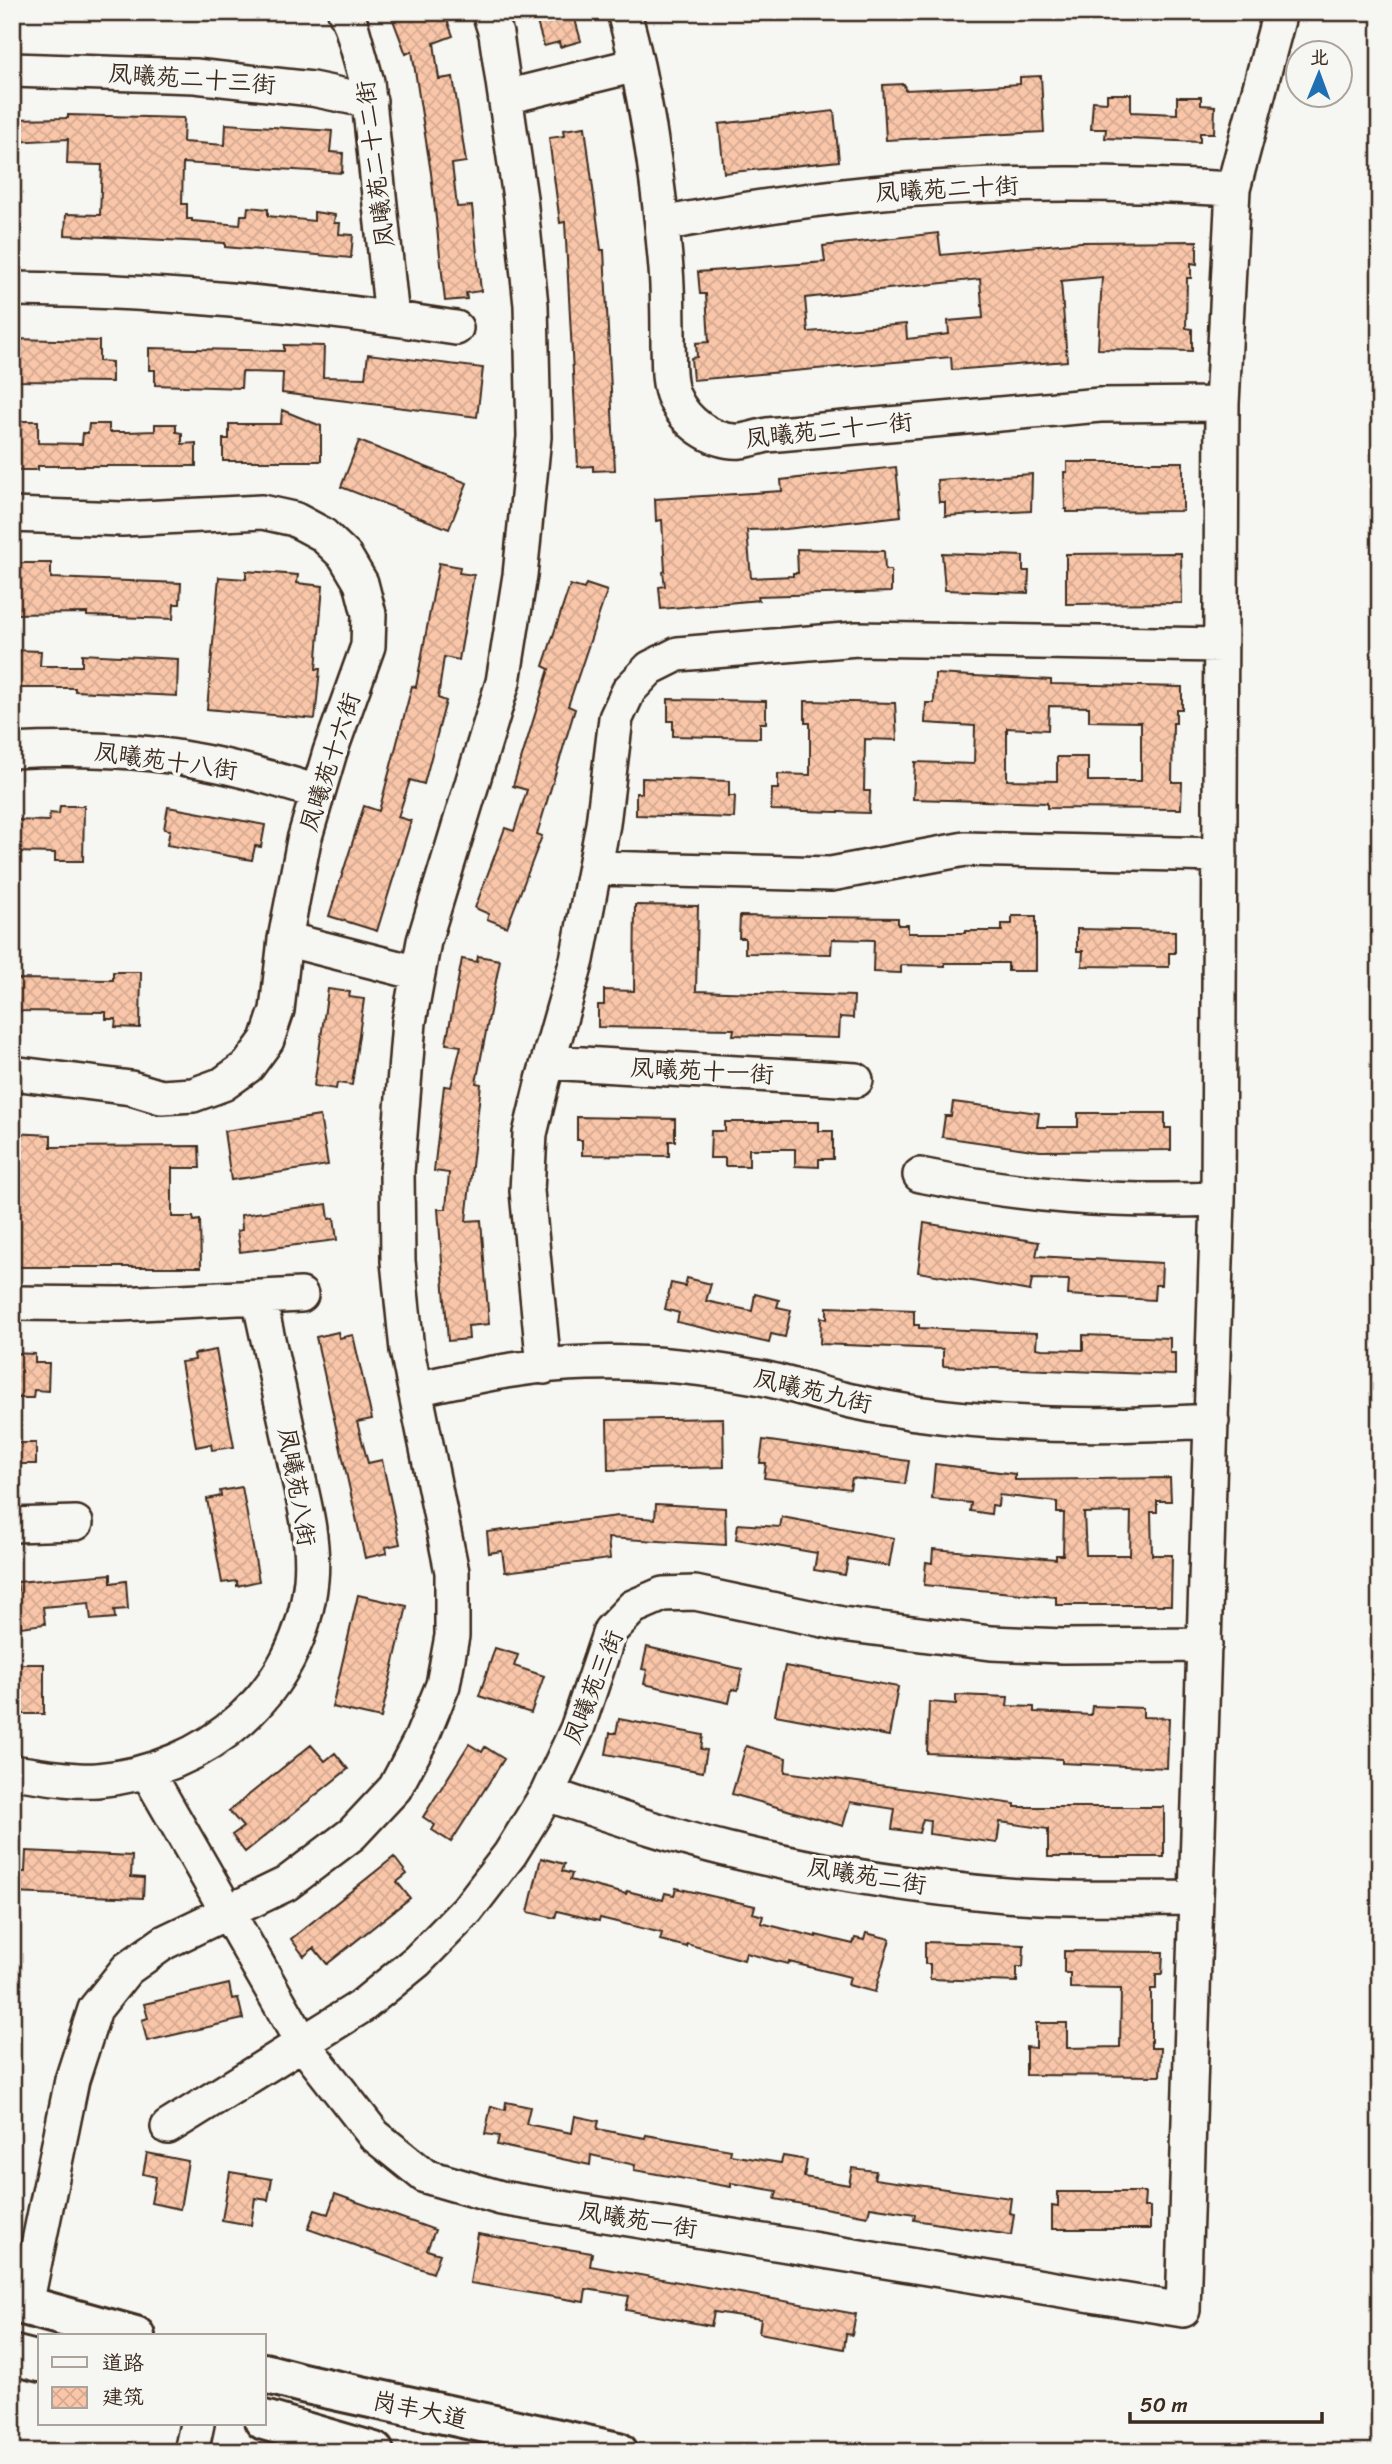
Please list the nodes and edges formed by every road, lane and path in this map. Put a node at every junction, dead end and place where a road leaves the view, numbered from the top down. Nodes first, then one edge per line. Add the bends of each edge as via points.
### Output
1 (345, 12) edge
2 (489, 12) edge
3 (624, 12) edge
4 (1280, 12) edge
5 (636, 65) junction
6 (12, 71) edge
7 (506, 97) junction
8 (370, 101) junction
9 (1233, 188) junction
10 (662, 224) junction
11 (12, 289) edge
12 (392, 318) junction
13 (456, 328) dead end
14 (1222, 404) junction
15 (12, 515) edge
16 (1221, 645) junction
17 (12, 751) edge
18 (317, 792) junction
19 (1220, 855) junction
20 (596, 868) junction
21 (285, 939) junction
22 (418, 973) junction
23 (548, 1062) junction
24 (12, 1073) edge
25 (856, 1080) dead end
26 (920, 1175) dead end
27 (1218, 1199) junction
28 (302, 1295) dead end
29 (259, 1298) junction
30 (12, 1303) edge
31 (544, 1367) junction
32 (415, 1389) junction
33 (1212, 1421) junction
34 (76, 1523) dead end
35 (12, 1525) edge
36 (1205, 1645) junction
37 (12, 1772) edge
38 (148, 1773) junction
39 (547, 1794) junction
40 (1196, 1898) junction
41 (228, 1911) junction
42 (303, 2044) junction
43 (168, 2127) dead end
44 (19, 2304) edge
45 (128, 2334) edge
46 (12, 2355) edge
47 (38, 2362) edge
48 (266, 2374) edge
49 (266, 2421) edge
50 (197, 2426) edge
51 (191, 2452) edge
52 (374, 2452) edge
53 (618, 2452) edge

1 - 8 street, 凤曦苑二十二街
2 - 7 street
3 - 5 street, 凤曦苑二十一街
4 - 9 street
5 - 7 street
5 - 10 street, 凤曦苑二十一街
6 - 8 street, 凤曦苑二十三街 via 195,76
7 - 22 street via 531,305 534,437 522,562 503,682
8 - 12 street, 凤曦苑二十二街
9 - 10 street, 凤曦苑二十街 via 1130,183 963,186 803,201
9 - 14 street
10 - 14 street, 凤曦苑二十一街 via 673,395 688,419 711,435 739,441 1100,405
11 - 12 street via 186,295
12 - 13 street
14 - 16 street
15 - 18 street, 凤曦苑十六街 via 122,519 262,512 294,519 322,534 345,556 361,583 369,625 368,646
16 - 19 street
16 - 20 street via 857,639 678,654 650,668 629,690 616,718
17 - 18 street, 凤曦苑十八街 via 128,751 192,759
18 - 21 street, 凤曦苑十六街
19 - 20 street via 965,849 831,874
19 - 27 street
20 - 23 street via 577,960
21 - 22 street
21 - 24 street, 凤曦苑十六街 via 276,1010 267,1040 248,1066 223,1084 193,1095 161,1097 131,1088
22 - 32 street via 409,1022 397,1172 398,1261
23 - 25 street, 凤曦苑十一街
23 - 31 street via 530,1135 527,1191
26 - 27 street via 1068,1198
27 - 33 street
28 - 29 street
29 - 30 street
29 - 38 street, 凤曦苑八街 via 309,1526 311,1579 300,1632 276,1679 241,1721 198,1752
31 - 32 street, 凤曦苑九街
31 - 33 street, 凤曦苑九街 via 673,1365 759,1377 916,1413 989,1421 1138,1425
32 - 41 street via 452,1572 452,1636 443,1685 395,1788 352,1834 286,1884
33 - 36 street
34 - 35 street
36 - 39 street, 凤曦苑三街 via 992,1643 842,1624 695,1593 663,1594 633,1607 610,1631 577,1729
36 - 40 street
37 - 38 street, 凤曦苑八街 via 94,1780
38 - 41 street, 凤曦苑一街
39 - 40 street, 凤曦苑二街 via 727,1850 913,1885 1007,1895
39 - 42 street, 凤曦苑三街 via 510,1854 467,1910 362,2006
40 - 42 street, 凤曦苑一街 via 1183,2310 501,2198 425,2176 374,2135
41 - 42 street, 凤曦苑一街
41 - 44 street via 165,1942 127,1969 95,2009 72,2080
42 - 43 street, 凤曦苑三街
44 - 45 main road
46 - 47 main road
48 - 53 main road, 岗丰大道
49 - 52 main road, 岗丰大道
50 - 51 street

